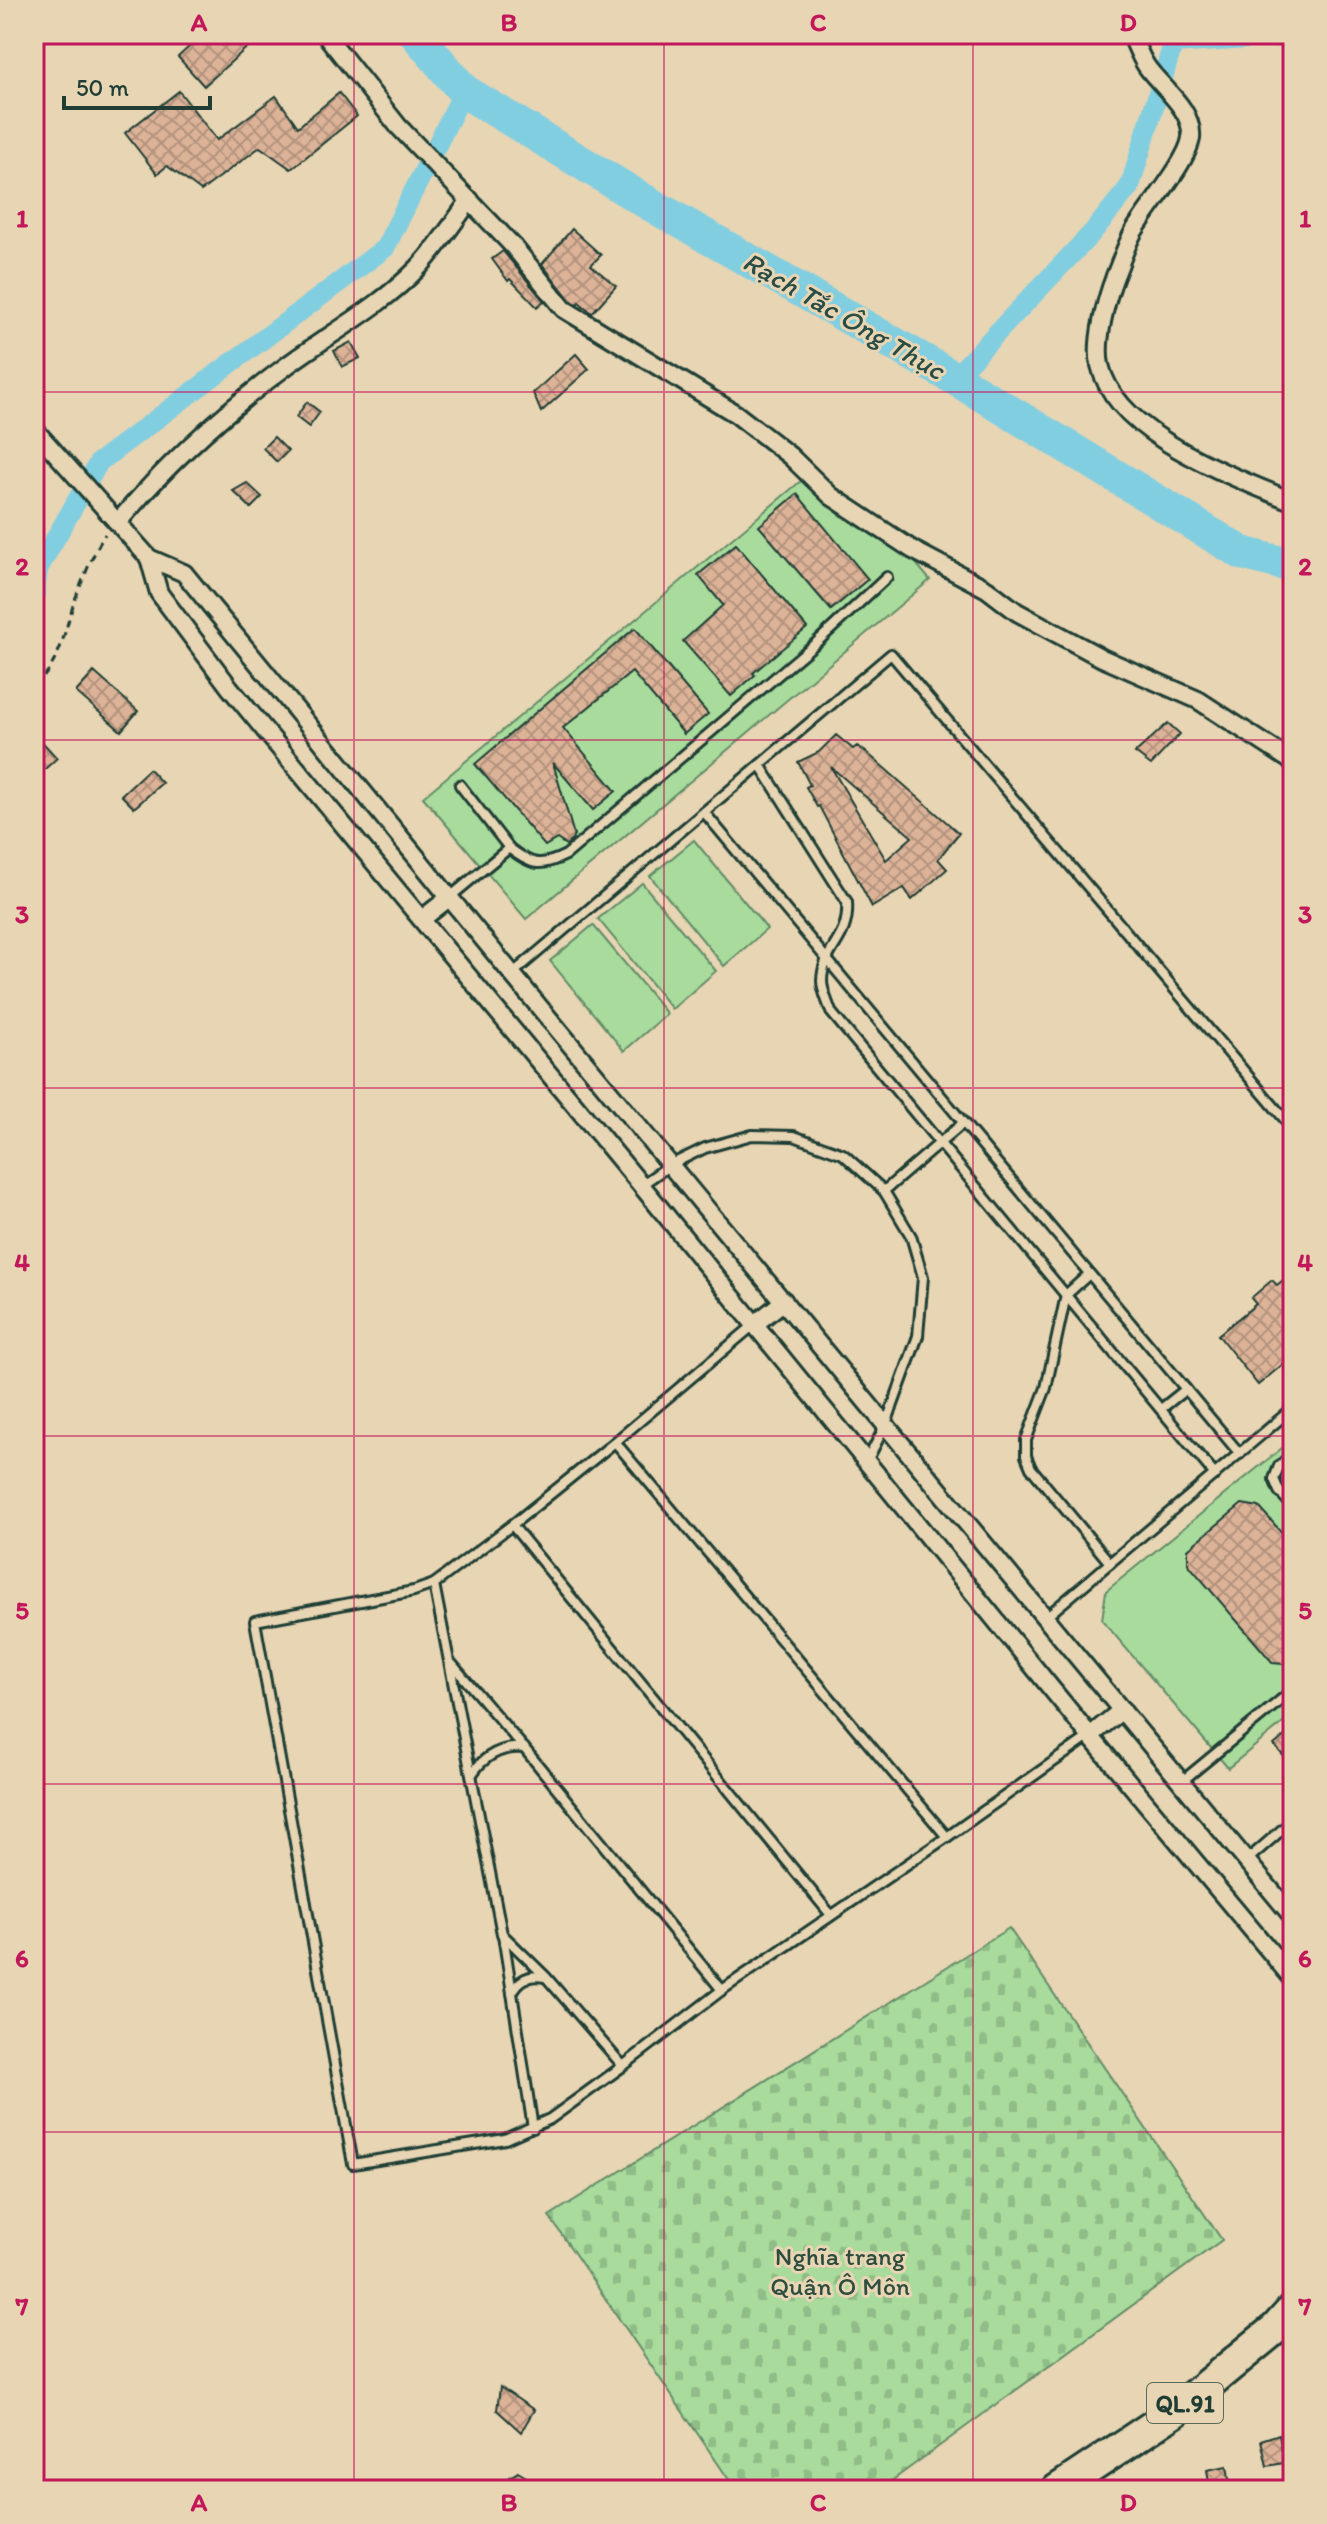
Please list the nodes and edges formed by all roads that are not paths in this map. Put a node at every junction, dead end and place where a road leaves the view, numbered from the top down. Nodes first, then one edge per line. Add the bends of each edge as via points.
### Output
1 (325, 34) edge
2 (1131, 34) edge
3 (466, 196) junction
4 (34, 429) edge
5 (1293, 502) edge
6 (114, 517) junction
7 (149, 558) junction
8 (887, 577) dead end
9 (1293, 762) edge
10 (760, 765) junction
11 (460, 785) dead end
12 (704, 812) junction
13 (509, 848) junction
14 (450, 897) junction
15 (422, 919) junction
16 (826, 958) junction
17 (512, 974) junction
18 (963, 1123) junction
19 (1293, 1129) edge
20 (940, 1143) junction
21 (670, 1165) junction
22 (641, 1185) junction
23 (884, 1191) junction
24 (1089, 1274) junction
25 (1066, 1295) junction
26 (784, 1301) junction
27 (755, 1324) junction
28 (1186, 1389) junction
29 (1293, 1408) edge
30 (1161, 1409) junction
31 (886, 1424) junction
32 (615, 1442) junction
33 (1240, 1454) junction
34 (1293, 1454) edge
35 (867, 1461) junction
36 (1215, 1475) junction
37 (1293, 1507) edge
38 (512, 1525) junction
39 (1110, 1563) junction
40 (434, 1584) junction
41 (1046, 1617) junction
42 (451, 1662) junction
43 (1293, 1690) edge
44 (1122, 1710) junction
45 (1090, 1736) junction
46 (524, 1748) junction
47 (472, 1774) junction
48 (1181, 1782) junction
49 (1293, 1820) edge
50 (947, 1837) junction
51 (1246, 1861) junction
52 (831, 1915) junction
53 (1293, 1917) edge
54 (502, 1934) junction
55 (1291, 1972) edge
56 (546, 1977) junction
57 (722, 1990) junction
58 (512, 1993) junction
59 (623, 2066) junction
60 (533, 2128) junction
61 (1293, 2309) edge
62 (1057, 2490) edge

1 - 3 street via 398,126
2 - 5 street via 1146,65 1176,100 1191,139 1133,233 1103,307 1100,364 1114,396 1141,423 1191,458
3 - 6 street via 437,245 406,279 197,438
3 - 9 street via 564,309 736,414 853,512 1040,625 1198,700
4 - 6 street
6 - 7 street
7 - 14 street via 184,573
7 - 15 street via 159,593 212,664
8 - 13 lane via 566,855 547,864 533,863
10 - 12 lane
10 - 16 lane via 847,902 844,933
10 - 19 lane via 891,654
11 - 13 lane
12 - 16 lane
12 - 17 lane
13 - 14 lane
14 - 15 street
14 - 17 street
15 - 22 street
16 - 18 lane
16 - 20 lane via 822,983 831,1012
17 - 21 street
18 - 20 lane
18 - 24 lane
20 - 23 lane
20 - 25 lane
21 - 22 lane
21 - 23 lane via 752,1135 794,1136 843,1154
21 - 26 street
22 - 27 street
23 - 31 lane via 911,1236 923,1277 918,1336
24 - 25 lane
24 - 28 lane
25 - 30 lane
25 - 39 lane via 1026,1456
26 - 27 street
26 - 31 street
27 - 32 lane
27 - 35 street
28 - 30 lane
28 - 33 lane
29 - 33 lane
30 - 36 lane
31 - 35 lane
31 - 41 street
32 - 38 lane
32 - 50 lane
33 - 36 lane
34 - 37 lane via 1274,1479
35 - 45 street
36 - 39 lane
38 - 40 lane
38 - 52 lane
39 - 41 lane
40 - 42 lane
40 - 60 lane via 255,1621 353,2164 487,2143
41 - 44 street
42 - 46 lane
42 - 47 lane
43 - 48 lane
44 - 45 street
44 - 48 street
45 - 50 lane
45 - 55 street
46 - 47 lane via 494,1753
46 - 57 lane
47 - 54 lane
48 - 51 street
49 - 51 lane
50 - 52 lane
51 - 53 street
52 - 57 lane
54 - 56 lane
54 - 58 lane
56 - 58 lane via 530,1976
56 - 59 lane
57 - 59 lane
58 - 60 lane
59 - 60 lane
61 - 62 highway, QL.91 via 1174,2412

